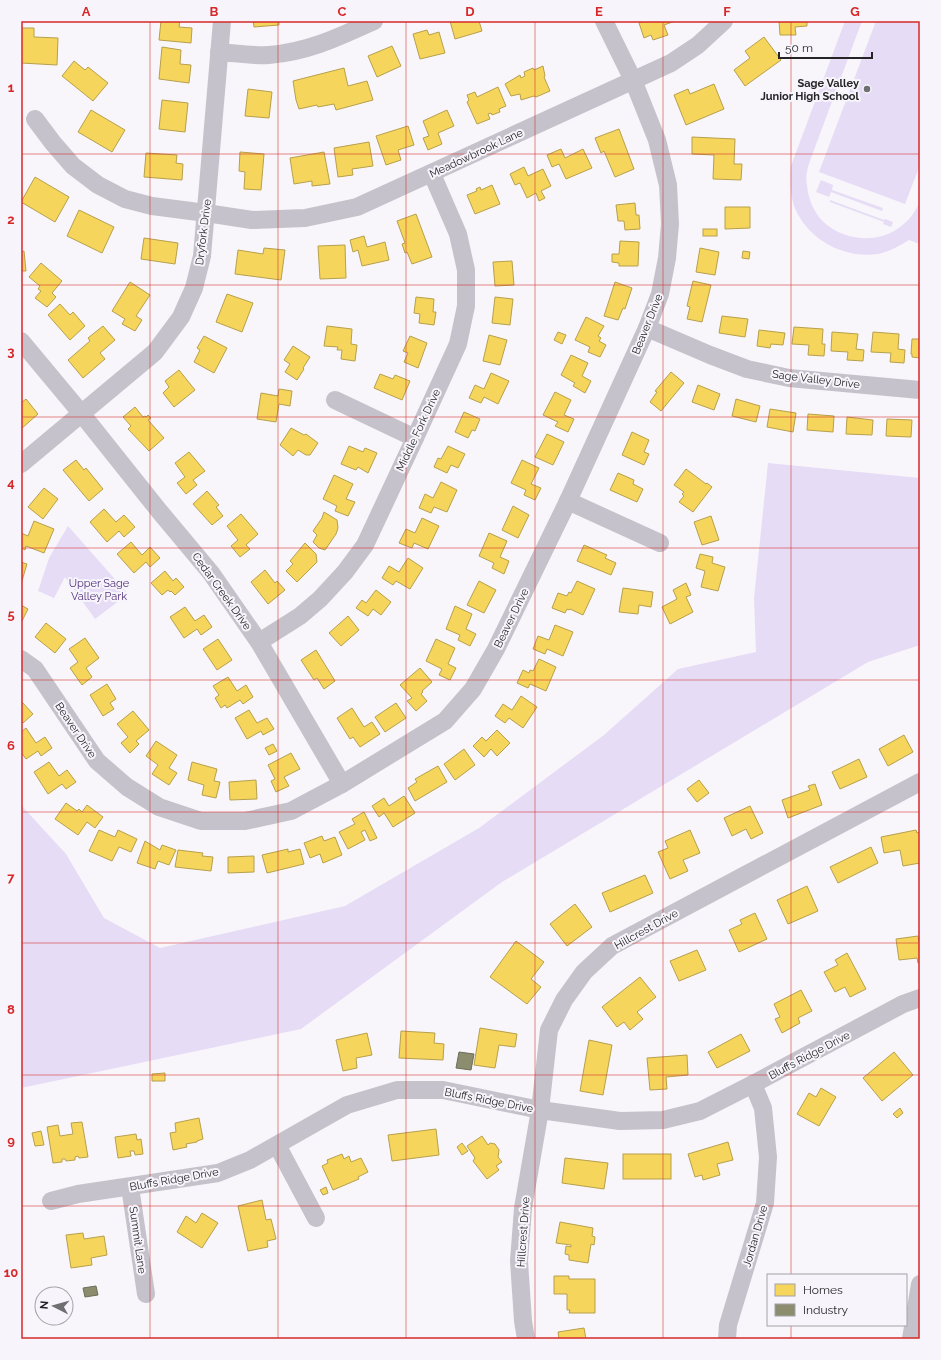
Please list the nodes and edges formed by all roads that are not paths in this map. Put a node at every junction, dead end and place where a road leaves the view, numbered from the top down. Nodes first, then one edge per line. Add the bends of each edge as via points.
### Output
1 (222, 21) edge
2 (374, 21) edge
3 (604, 21) edge
4 (724, 21) edge
5 (219, 52) junction
6 (633, 80) junction
7 (35, 119) dead end
8 (432, 174) junction
9 (206, 213) junction
10 (647, 328) junction
11 (21, 341) edge
12 (920, 390) edge
13 (335, 400) dead end
14 (81, 413) junction
15 (415, 438) junction
16 (21, 464) edge
17 (568, 501) junction
18 (660, 543) dead end
19 (258, 642) junction
20 (21, 659) edge
21 (920, 782) edge
22 (342, 784) junction
23 (920, 998) edge
24 (753, 1084) junction
25 (540, 1110) junction
26 (277, 1145) junction
27 (130, 1186) junction
28 (50, 1201) dead end
29 (316, 1218) dead end
30 (920, 1284) edge
31 (146, 1294) dead end
32 (526, 1339) edge
33 (728, 1339) edge
34 (911, 1339) edge

1 - 5 street, Dryfork Drive
2 - 5 street via 332,41 300,51 267,55
3 - 6 street, Beaver Drive
4 - 6 street, Meadowbrook Lane via 698,45 671,63
5 - 9 street, Dryfork Drive
6 - 8 street, Meadowbrook Lane
6 - 10 street, Beaver Drive via 657,140 668,184 670,224 667,258 660,294
7 - 9 street, Meadowbrook Lane via 73,166 98,185 125,199 152,206
8 - 9 street, Meadowbrook Lane via 357,207 305,218 252,220
8 - 15 street, Middle Fork Drive via 458,234 466,270 466,306 458,344
9 - 14 street, Dryfork Drive via 202,256 194,288 181,317 155,352
10 - 12 street, Sage Valley Drive via 710,355 754,370 789,378
10 - 17 street, Beaver Drive
11 - 14 street, Cedar Creek Drive
13 - 15 street
14 - 16 street, Dryfork Drive
14 - 19 street, Cedar Creek Drive via 211,572
15 - 19 street, Middle Fork Drive via 365,545 345,572 300,616
17 - 18 street
17 - 22 street, Beaver Drive via 474,689 445,721
19 - 22 street, Cedar Creek Drive
20 - 22 street, Beaver Drive via 35,669 97,761 127,787 159,807 201,821 245,821 291,811
21 - 25 street, Hillcrest Drive via 612,946 584,972 564,1000 549,1030
23 - 24 street, Bluffs Ridge Drive via 903,1004
24 - 25 street, Bluffs Ridge Drive via 700,1111 663,1120 620,1121
24 - 33 street, Jordan Drive via 763,1108 768,1157 765,1203 728,1325
25 - 26 street, Bluffs Ridge Drive via 443,1090 397,1090 347,1105
25 - 32 street, Hillcrest Drive via 523,1208 519,1261
26 - 27 street, Bluffs Ridge Drive via 218,1173
26 - 29 street
27 - 28 street, Bluffs Ridge Drive
27 - 31 street, Summit Lane
30 - 34 street

